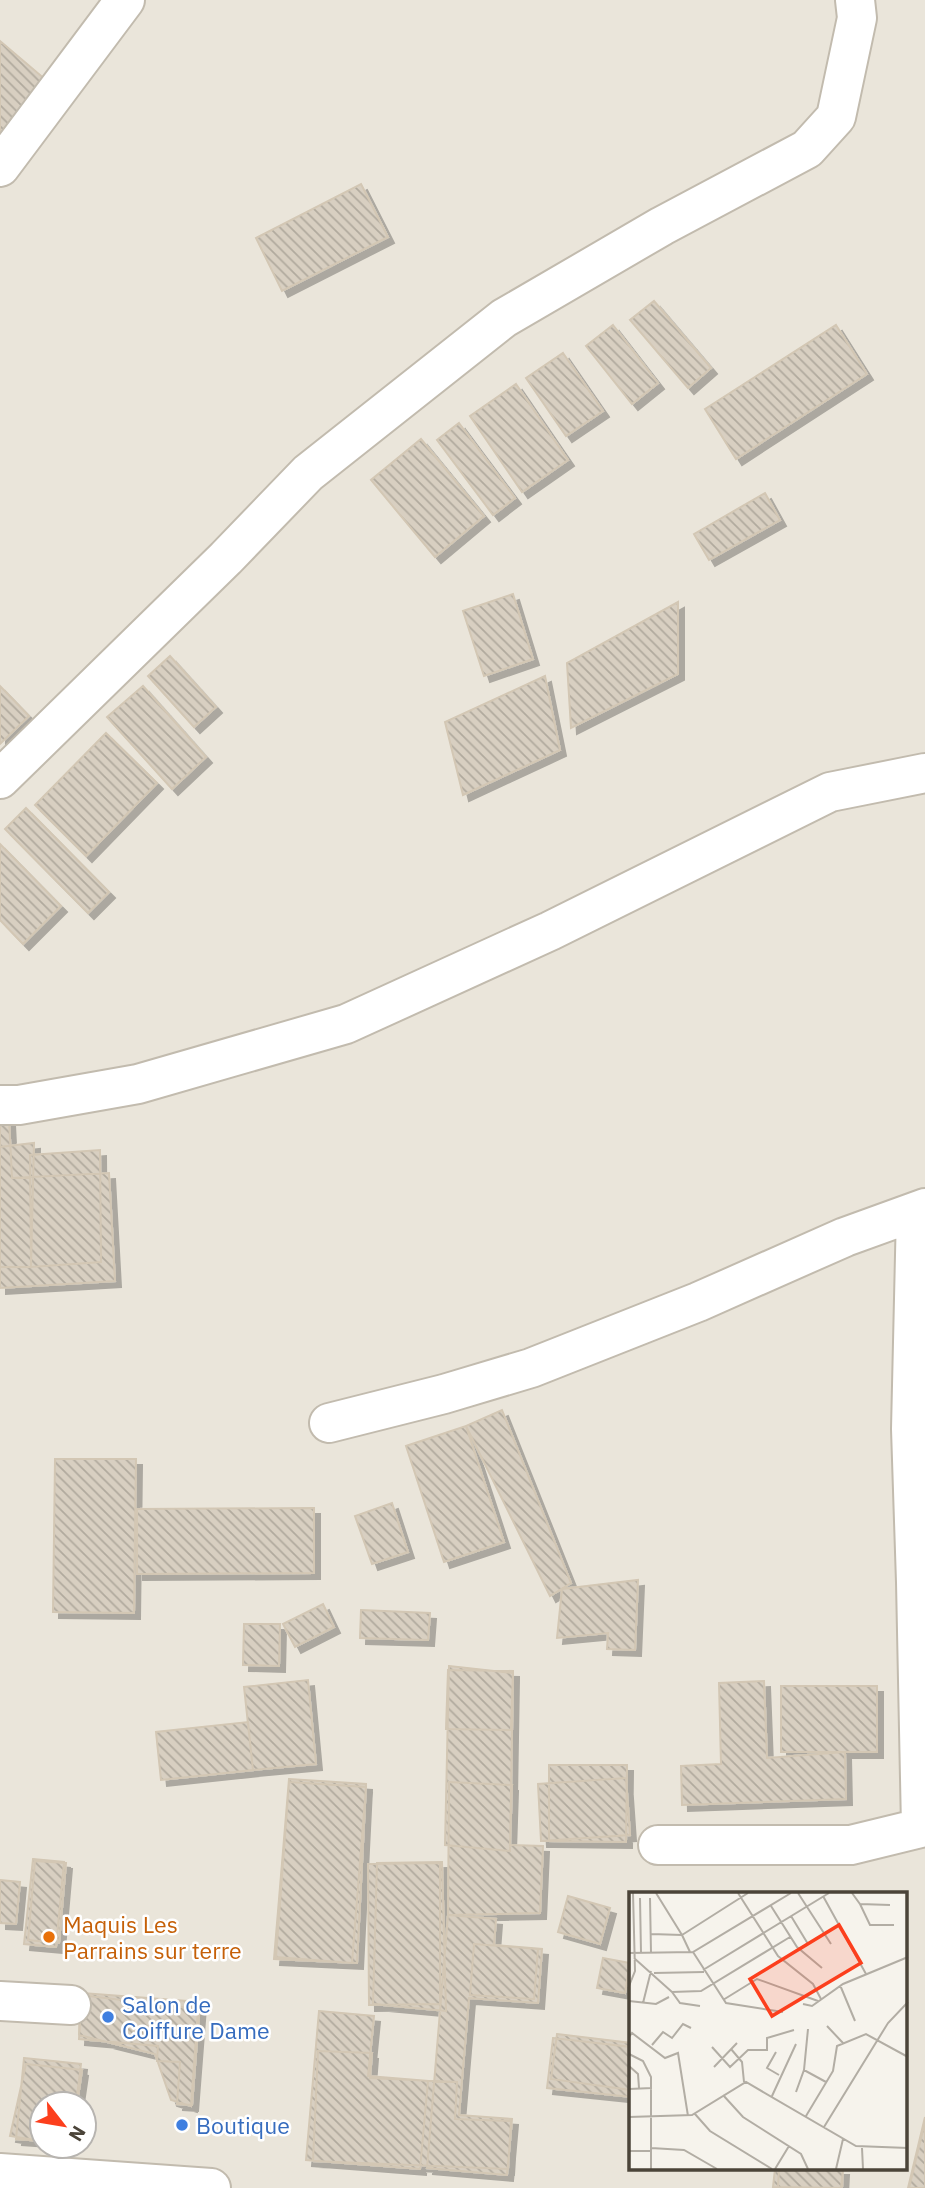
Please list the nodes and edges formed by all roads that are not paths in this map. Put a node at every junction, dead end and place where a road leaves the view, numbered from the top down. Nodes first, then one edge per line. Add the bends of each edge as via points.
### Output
1 (125, 0) edge
2 (855, 0) edge
3 (0, 167) edge
4 (925, 773) edge
5 (0, 779) edge
6 (0, 1105) edge
7 (921, 1210) edge
8 (329, 1423) dead end
9 (918, 1429) edge
10 (923, 1827) edge
11 (658, 1845) dead end
12 (0, 2001) edge
13 (71, 2005) dead end
14 (0, 2173) edge
15 (211, 2188) edge

1 - 3 street
2 - 5 street via 857,18 836,117 807,149 504,318 308,473
4 - 6 street via 830,792 550,931 346,1024 138,1084
7 - 8 street via 845,1237 531,1368
7 - 9 street
9 - 10 street via 916,1582
10 - 11 street via 851,1845
12 - 13 street
14 - 15 street

